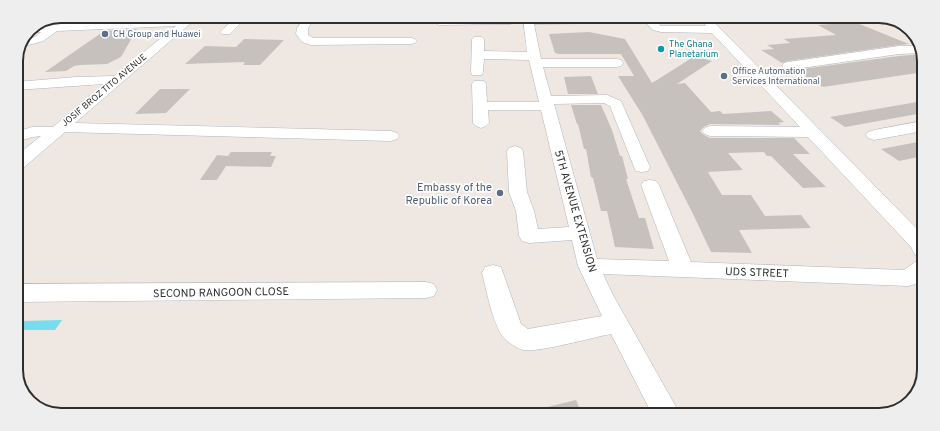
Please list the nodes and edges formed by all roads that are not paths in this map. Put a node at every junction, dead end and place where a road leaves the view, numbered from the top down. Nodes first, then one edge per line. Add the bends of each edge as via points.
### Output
1 (58, 23) edge
2 (185, 23) edge
3 (236, 23) edge
4 (306, 23) edge
5 (529, 23) edge
6 (652, 23) edge
7 (710, 24) edge
8 (226, 32) dead end
9 (478, 39) dead end
10 (411, 41) dead end
11 (28, 42) edge
12 (915, 50) edge
13 (478, 55) junction
14 (535, 59) junction
15 (617, 63) dead end
16 (788, 66) dead end
17 (117, 80) junction
18 (23, 85) edge
19 (546, 103) junction
20 (480, 106) junction
21 (481, 123) dead end
22 (917, 127) edge
23 (58, 129) junction
24 (710, 131) dead end
25 (813, 132) junction
26 (23, 135) edge
27 (874, 135) dead end
28 (391, 136) dead end
29 (515, 151) dead end
30 (23, 159) edge
31 (642, 167) dead end
32 (650, 185) dead end
33 (581, 233) junction
34 (917, 241) edge
35 (590, 266) junction
36 (683, 269) junction
37 (917, 271) edge
38 (493, 273) dead end
39 (426, 290) dead end
40 (23, 294) edge
41 (616, 323) junction
42 (663, 408) edge

1 - 11 street via 39,39
2 - 17 street, JOSIF BROZ TITO AVENUE
3 - 8 street
4 - 10 street via 301,35 303,39 311,42
5 - 14 street, 5TH AVENUE EXTENSION
6 - 7 street via 661,29
7 - 25 street
9 - 13 street
12 - 16 street
13 - 14 street
13 - 20 street
14 - 15 street
14 - 19 street, 5TH AVENUE EXTENSION
17 - 18 street
17 - 23 street, JOSIF BROZ TITO AVENUE
19 - 20 street
19 - 31 street via 607,99 612,101 616,104
19 - 33 street, 5TH AVENUE EXTENSION
20 - 21 street
22 - 27 street
23 - 26 street
23 - 28 street
23 - 30 street, JOSIF BROZ TITO AVENUE
24 - 25 street
25 - 34 street
29 - 33 street via 518,192 525,211 529,236
32 - 36 street
33 - 35 street, 5TH AVENUE EXTENSION
35 - 36 street, UDS STREET
35 - 41 street, 5TH AVENUE EXTENSION
36 - 37 street, UDS STREET via 908,278
38 - 41 street via 512,331 525,340
39 - 40 street, SECOND RANGOON CLOSE
41 - 42 street, 5TH AVENUE EXTENSION

